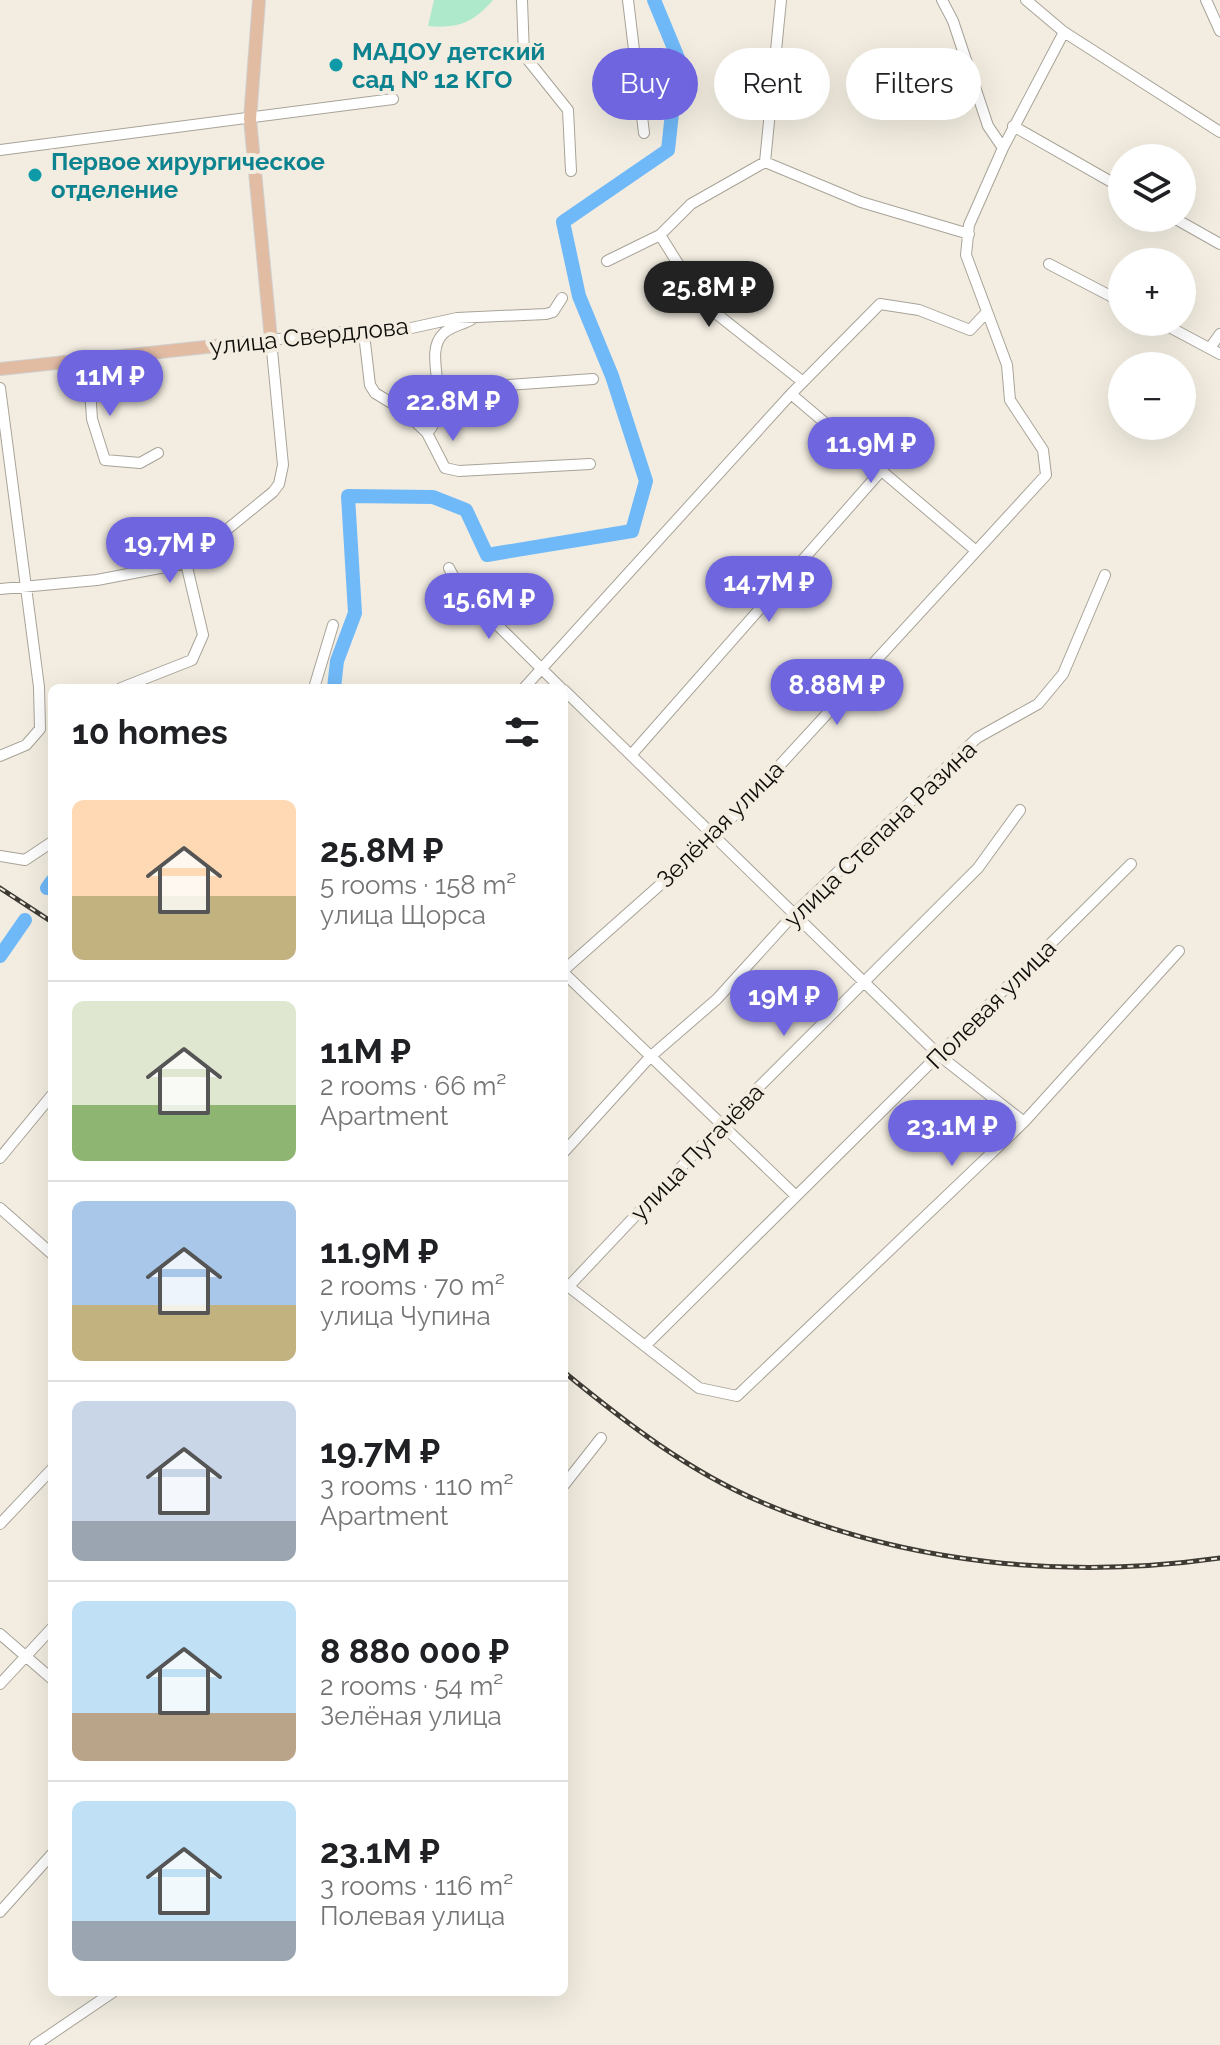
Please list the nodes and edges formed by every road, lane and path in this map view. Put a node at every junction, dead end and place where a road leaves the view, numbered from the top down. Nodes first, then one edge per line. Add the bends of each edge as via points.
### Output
1 (259, 0) edge
2 (522, 0) edge
3 (628, 0) edge
4 (781, 0) edge
5 (942, 0) edge
6 (1026, 0) edge
7 (1206, 0) edge
8 (1220, 31) edge
9 (1064, 32) junction
10 (393, 99) dead end
11 (250, 119) junction
12 (1013, 126) junction
13 (1220, 132) edge
14 (644, 133) dead end
15 (1003, 148) junction
16 (0, 150) edge
17 (765, 162) junction
18 (571, 171) dead end
19 (1108, 180) edge
20 (1196, 230) edge
21 (969, 234) junction
22 (660, 235) junction
23 (1220, 244) edge
24 (607, 261) dead end
25 (1049, 264) dead end
26 (1108, 295) edge
27 (562, 298) dead end
28 (985, 314) junction
29 (474, 318) junction
30 (364, 334) junction
31 (1220, 334) edge
32 (1187, 336) edge
33 (271, 340) junction
34 (1215, 351) edge
35 (88, 359) junction
36 (0, 369) edge
37 (593, 379) dead end
38 (803, 382) junction
39 (0, 388) edge
40 (439, 390) junction
41 (791, 394) junction
42 (427, 433) junction
43 (158, 453) dead end
44 (590, 464) dead end
45 (881, 471) junction
46 (6, 480) edge
47 (975, 550) junction
48 (186, 563) junction
49 (449, 568) dead end
50 (1105, 575) dead end
51 (25, 586) junction
52 (0, 589) edge
53 (333, 625) dead end
54 (542, 670) junction
55 (131, 684) edge
56 (315, 684) edge
57 (528, 684) edge
58 (557, 684) edge
59 (568, 694) edge
60 (40, 707) junction
61 (48, 712) edge
62 (632, 754) junction
63 (0, 756) edge
64 (1020, 810) dead end
65 (714, 837) junction
66 (48, 845) edge
67 (0, 856) edge
68 (1131, 864) dead end
69 (796, 912) junction
70 (1179, 951) dead end
71 (568, 967) edge
72 (568, 975) edge
73 (865, 981) junction
74 (940, 1056) junction
75 (650, 1057) junction
76 (48, 1100) edge
77 (1024, 1122) junction
78 (720, 1126) junction
79 (568, 1148) edge
80 (0, 1158) edge
81 (794, 1194) junction
82 (0, 1208) edge
83 (48, 1250) edge
84 (568, 1283) edge
85 (568, 1285) edge
86 (645, 1346) junction
87 (601, 1438) dead end
88 (48, 1473) edge
89 (568, 1480) edge
90 (0, 1524) edge
91 (48, 1632) edge
92 (0, 1634) edge
93 (27, 1656) junction
94 (48, 1675) edge
95 (0, 1684) edge
96 (48, 1858) edge
97 (0, 1912) edge
98 (107, 1996) edge
99 (35, 2045) edge

1 - 11 main road
2 - 18 street via 524,55 568,110
3 - 14 street
4 - 17 street
5 - 15 street via 988,126
6 - 9 street
7 - 8 street
9 - 12 street
9 - 13 street
10 - 11 street
11 - 16 street
11 - 33 main road
12 - 15 street
12 - 19 street
15 - 21 street
17 - 21 street via 861,202
17 - 22 street via 691,204
20 - 23 street
21 - 28 street via 966,255
22 - 24 street
22 - 38 street via 718,315
25 - 26 street
27 - 29 street, улица Свердлова via 546,314
28 - 38 street via 970,330 919,310 880,304
28 - 47 street, Зелёная улица via 1007,365 1010,400 1043,450 1046,475
29 - 30 street, улица Свердлова
29 - 40 street via 440,337
30 - 33 street, улица Свердлова
30 - 42 street via 375,393
31 - 34 street
32 - 34 street
33 - 35 main road, улица Свердлова
33 - 48 street via 282,475 273,492
35 - 36 main road, улица Свердлова
35 - 43 street via 92,419 105,460 140,463
37 - 40 street
38 - 41 street
39 - 46 street
40 - 42 street via 438,417
41 - 45 street
41 - 54 street
42 - 44 street via 445,468 459,471
45 - 47 street
45 - 62 street
46 - 51 street
47 - 65 street, Зелёная улица
48 - 51 street via 97,580
48 - 55 street via 203,635 192,660
49 - 54 street via 459,587
50 - 69 street, улица Степана Разина via 1063,674 1038,704 977,738
51 - 52 street
51 - 60 street
53 - 56 street
54 - 57 street
54 - 58 street
59 - 62 street
60 - 61 street
60 - 63 street via 40,729 26,745
62 - 65 street
64 - 73 street, улица Пугачёва via 978,868
65 - 69 street
65 - 71 street, Зелёная улица
66 - 67 street via 25,860
68 - 74 street, Полевая улица
69 - 73 street
69 - 75 street, улица Степана Разина via 717,999
70 - 77 street
72 - 75 street
73 - 74 street
73 - 78 street, улица Пугачёва
74 - 77 street
74 - 81 street, Полевая улица
75 - 78 street
75 - 79 street, улица Степана Разина
76 - 80 street
77 - 86 street via 737,1396 699,1388
78 - 81 street
78 - 84 street, улица Пугачёва
81 - 86 street, Полевая улица
82 - 83 street
85 - 86 street
87 - 89 street
88 - 90 street
91 - 93 street
92 - 93 street
93 - 94 street
93 - 95 street
96 - 97 street
98 - 99 street

